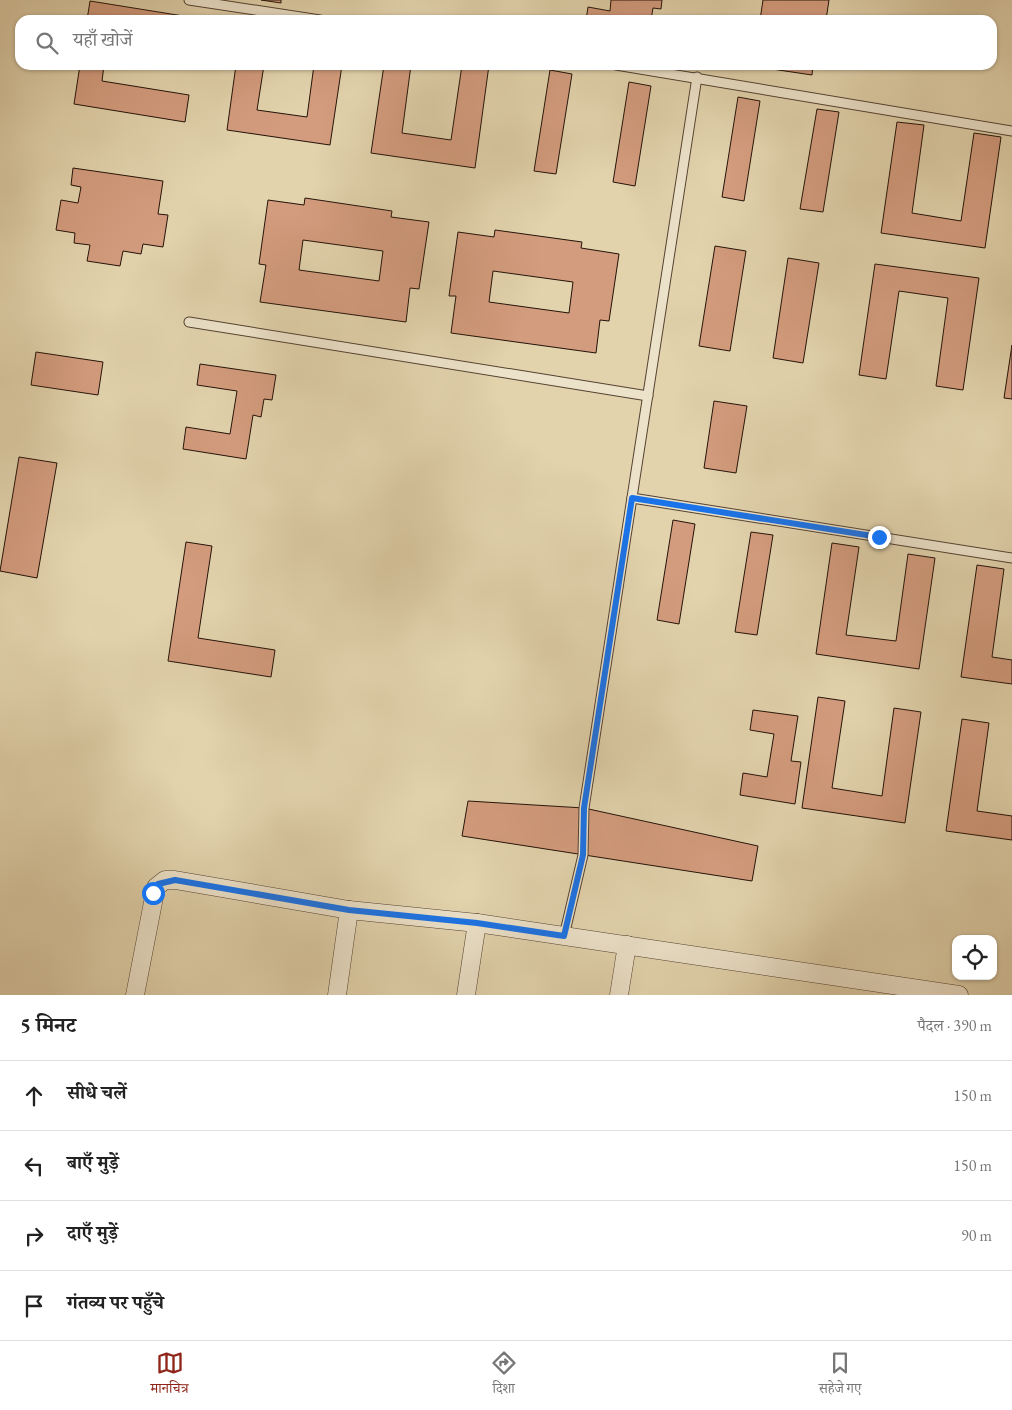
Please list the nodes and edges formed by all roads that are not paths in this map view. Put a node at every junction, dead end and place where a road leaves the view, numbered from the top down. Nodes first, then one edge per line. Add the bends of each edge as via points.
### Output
1 (189, 0) edge
2 (287, 15) edge
3 (650, 70) edge
4 (697, 77) junction
5 (1012, 130) edge
6 (189, 322) dead end
7 (648, 396) junction
8 (632, 498) junction
9 (1012, 558) edge
10 (349, 910) junction
11 (477, 923) junction
12 (564, 936) junction
13 (627, 945) junction
14 (135, 995) edge
15 (337, 995) edge
16 (466, 995) edge
17 (620, 995) edge
18 (959, 995) edge

1 - 2 lane
3 - 4 lane
4 - 5 lane
4 - 7 lane
6 - 7 lane
7 - 8 lane
8 - 9 lane
8 - 12 lane via 584,808 583,855
10 - 11 street
10 - 14 street via 165,880 153,893
10 - 15 street
11 - 12 street
11 - 16 street
12 - 13 street
13 - 17 street
13 - 18 street

